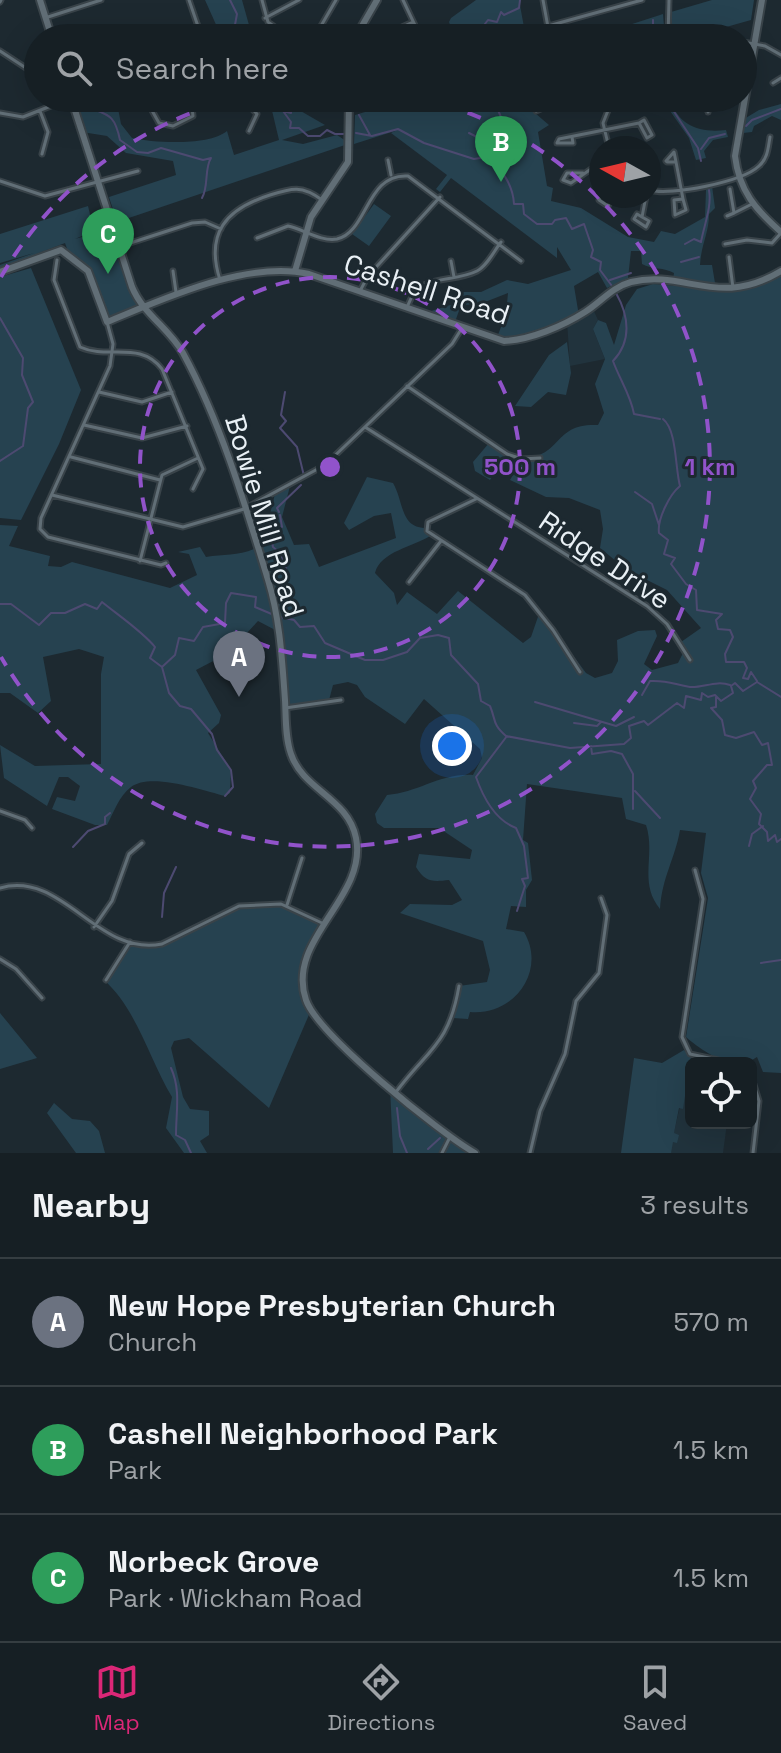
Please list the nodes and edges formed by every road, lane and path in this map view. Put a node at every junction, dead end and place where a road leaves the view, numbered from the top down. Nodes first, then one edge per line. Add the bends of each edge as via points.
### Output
1 (40, 0) edge
2 (81, 0) edge
3 (101, 0) edge
4 (189, 0) edge
5 (262, 0) edge
6 (299, 0) edge
7 (336, 0) edge
8 (377, 0) edge
9 (403, 0) edge
10 (543, 0) edge
11 (642, 0) edge
12 (668, 0) edge
13 (762, 0) edge
14 (632, 1) edge
15 (83, 6) junction
16 (46, 18) junction
17 (265, 18) junction
18 (413, 22) joint
19 (48, 24) edge
20 (197, 24) edge
21 (272, 24) edge
22 (322, 24) edge
23 (363, 24) edge
24 (409, 24) edge
25 (548, 24) edge
26 (555, 24) edge
27 (668, 24) edge
28 (757, 27) edge
29 (757, 44) edge
30 (0, 51) edge
31 (781, 55) edge
32 (24, 67) edge
33 (781, 78) edge
34 (773, 83) dead end
35 (37, 112) edge
36 (40, 112) edge
37 (76, 112) edge
38 (153, 112) edge
39 (193, 112) edge
40 (255, 112) edge
41 (349, 112) edge
42 (608, 112) edge
43 (740, 112) edge
44 (0, 113) edge
45 (642, 122) dead end
46 (603, 130) junction
47 (249, 131) dead end
48 (605, 136) edge
49 (572, 137) dead end
50 (770, 137) dead end
51 (42, 154) dead end
52 (388, 160) dead end
53 (676, 162) dead end
54 (589, 169) edge
55 (138, 171) dead end
56 (583, 173) dead end
57 (738, 175) junction
58 (392, 177) junction
59 (0, 181) edge
60 (98, 181) junction
61 (730, 189) dead end
62 (661, 191) edge
63 (681, 192) junction
64 (440, 197) junction
65 (683, 199) dead end
66 (322, 200) junction
67 (752, 204) junction
68 (644, 208) edge
69 (734, 213) junction
70 (727, 216) dead end
71 (642, 217) dead end
72 (221, 229) junction
73 (305, 231) junction
74 (781, 233) edge
75 (257, 238) dead end
76 (501, 242) junction
77 (725, 244) dead end
78 (118, 247) junction
79 (58, 257) junction
80 (729, 257) dead end
81 (451, 261) dead end
82 (521, 261) dead end
83 (6, 270) edge
84 (173, 271) dead end
85 (295, 271) junction
86 (781, 271) edge
87 (454, 277) junction
88 (221, 282) junction
89 (733, 288) junction
90 (360, 292) junction
91 (178, 296) junction
92 (144, 307) junction
93 (407, 309) junction
94 (109, 319) junction
95 (462, 328) junction
96 (113, 351) junction
97 (407, 386) junction
98 (99, 392) junction
99 (172, 392) junction
100 (84, 425) junction
101 (187, 426) junction
102 (365, 427) junction
103 (69, 457) junction
104 (199, 458) junction
105 (540, 458) dead end
106 (160, 480) junction
107 (193, 489) dead end
108 (52, 495) junction
109 (476, 499) junction
110 (244, 509) junction
111 (150, 520) junction
112 (441, 541) junction
113 (140, 561) junction
114 (166, 563) dead end
115 (409, 582) dead end
116 (690, 660) dead end
117 (580, 672) dead end
118 (341, 700) dead end
119 (285, 708) junction
120 (0, 811) edge
121 (32, 828) dead end
122 (142, 843) dead end
123 (302, 858) dead end
124 (695, 870) dead end
125 (0, 888) edge
126 (601, 898) dead end
127 (287, 905) junction
128 (325, 925) junction
129 (94, 927) junction
130 (130, 942) junction
131 (0, 959) edge
132 (106, 980) dead end
133 (459, 986) dead end
134 (42, 998) dead end
135 (704, 1057) edge
136 (757, 1088) edge
137 (396, 1092) junction
138 (757, 1112) edge
139 (755, 1129) edge
140 (449, 1138) junction
141 (442, 1153) edge
142 (475, 1153) edge
143 (530, 1153) edge
144 (753, 1153) edge

1 - 16 street
2 - 15 street
3 - 15 street
4 - 20 street
5 - 17 street
6 - 17 street
7 - 22 street
8 - 23 street
9 - 18 street
10 - 25 street
11 - 14 street
12 - 27 street
13 - 28 street
14 - 26 street
15 - 16 street
16 - 19 street
17 - 21 street
18 - 24 street
29 - 31 street
30 - 32 street
33 - 34 street
35 - 44 street via 23,117
36 - 51 street via 48,132
37 - 60 street, Bowie Mill Road
38 - 39 street via 159,123 173,126
40 - 47 street
41 - 66 street via 350,155
42 - 46 street
43 - 57 street via 735,139
45 - 46 street
46 - 48 street
46 - 49 street
50 - 57 street via 761,164
52 - 58 street
53 - 63 street
54 - 56 street
55 - 60 street
57 - 63 street
57 - 67 street
58 - 64 street via 413,177
58 - 73 street via 343,237 331,240
59 - 60 street via 45,196
60 - 78 street, Bowie Mill Road
61 - 69 street
62 - 63 street
63 - 65 street
64 - 76 street
64 - 90 street via 368,276
66 - 72 street via 292,188 242,206
66 - 73 street
67 - 69 street
67 - 74 street
68 - 71 street
69 - 70 street
72 - 78 street via 192,223
72 - 88 street via 213,253
73 - 75 street via 286,226
73 - 85 street
74 - 77 street via 772,243
76 - 82 street
76 - 87 street via 479,270
78 - 92 street, Bowie Mill Road
79 - 83 street
79 - 94 street via 88,271
79 - 96 street via 54,280 80,347
80 - 89 street
81 - 87 street
84 - 91 street
85 - 88 street, Cashell Road via 261,270
85 - 90 street, Cashell Road
86 - 89 street, Cashell Road
87 - 93 street via 419,286
88 - 91 street, Cashell Road
89 - 95 street, Cashell Road via 642,280 615,289 579,316 520,339 496,340
90 - 93 street, Cashell Road
91 - 92 street, Cashell Road
92 - 94 street, Cashell Road
92 - 110 street, Bowie Mill Road via 183,353 210,411
93 - 95 street, Cashell Road
94 - 96 street
95 - 97 street
96 - 98 street
96 - 99 street via 153,359
97 - 102 street
97 - 105 street via 507,454
98 - 99 street via 142,402
98 - 100 street
99 - 101 street
100 - 101 street via 142,438
100 - 103 street
101 - 104 street
102 - 109 street, Ridge Drive
102 - 110 street via 313,474
103 - 106 street
103 - 108 street
104 - 106 street via 171,468
104 - 107 street via 203,474
106 - 111 street
108 - 111 street
108 - 113 street via 40,523 44,535
109 - 112 street via 428,522 427,531
109 - 116 street, Ridge Drive via 653,611
110 - 111 street via 186,527
110 - 119 street, Bowie Mill Road via 277,615
111 - 113 street
112 - 115 street
112 - 117 street via 525,595
113 - 114 street
118 - 119 street
119 - 128 street, Bowie Mill Road via 294,760 347,815 357,842 352,875
120 - 121 street
122 - 129 street via 129,854 112,901
123 - 127 street
124 - 135 street via 703,899 682,1037 690,1054
125 - 129 street via 46,892
126 - 143 street via 607,915 599,973 576,1001 565,1054 540,1110
127 - 128 street
127 - 130 street via 234,907 162,944
128 - 137 street, Bowie Mill Road via 304,964 308,1005 321,1024
129 - 130 street
130 - 132 street
131 - 134 street
133 - 137 street via 448,1029
136 - 138 street
137 - 140 street, Bowie Mill Road
139 - 144 street
140 - 141 street
140 - 142 street, Bowie Mill Road

